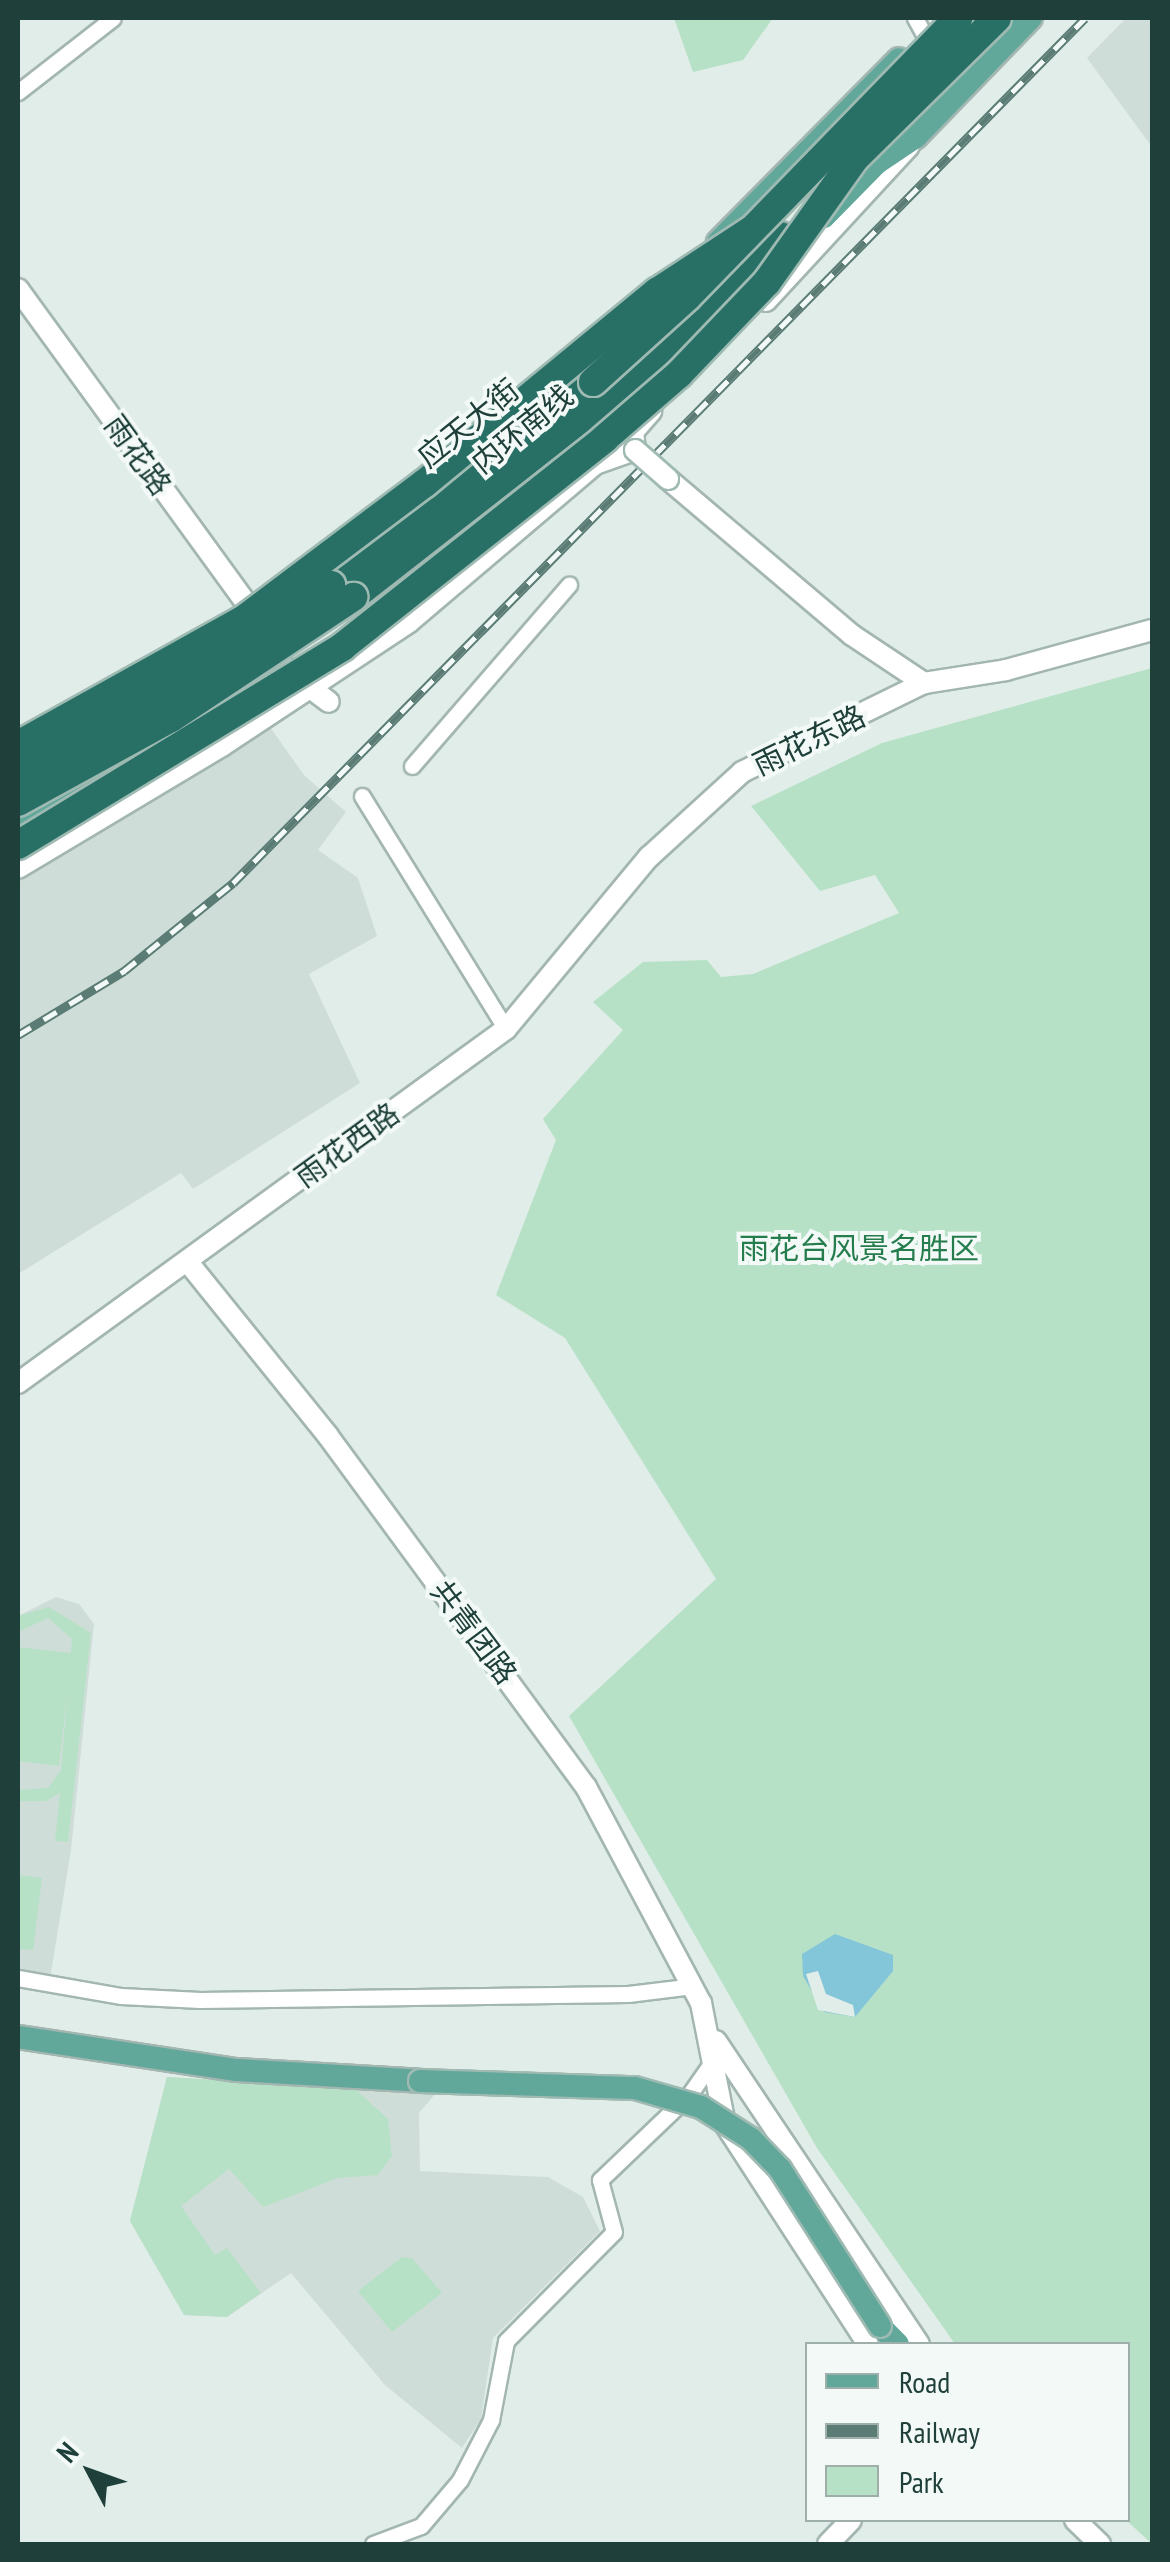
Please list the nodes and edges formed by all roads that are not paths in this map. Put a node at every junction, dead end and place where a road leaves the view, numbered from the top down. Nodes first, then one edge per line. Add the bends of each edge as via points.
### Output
1 (113, 18) edge
2 (958, 18) edge
3 (997, 18) edge
4 (1030, 18) edge
5 (927, 23) edge
6 (972, 79) junction
7 (18, 92) edge
8 (916, 137) junction
9 (854, 158) junction
10 (750, 231) junction
11 (18, 289) edge
12 (635, 450) junction
13 (569, 585) dead end
14 (259, 621) junction
15 (1152, 630) edge
16 (284, 668) junction
17 (924, 683) junction
18 (311, 688) junction
19 (328, 702) dead end
20 (18, 745) edge
21 (18, 758) edge
22 (412, 766) dead end
23 (18, 775) edge
24 (362, 796) dead end
25 (18, 802) edge
26 (18, 824) edge
27 (18, 845) edge
28 (18, 868) edge
29 (506, 1029) junction
30 (187, 1261) junction
31 (18, 1383) edge
32 (18, 1396) edge
33 (18, 1978) edge
34 (693, 1986) junction
35 (712, 2035) junction
36 (18, 2037) edge
37 (716, 2057) junction
38 (874, 2335) edge
39 (918, 2342) edge
40 (849, 2522) edge
41 (1076, 2522) edge
42 (373, 2544) edge
43 (828, 2544) edge
44 (1100, 2544) edge

1 - 7 street
2 - 10 highway, 内环南线, bridge
3 - 9 highway, 内环南线, bridge
4 - 6 main road
5 - 6 main road
5 - 14 main road, 应天大街 via 650,312 439,488
6 - 8 main road
8 - 12 street via 759,309 646,416 633,432
8 - 16 main road via 878,163 604,422 341,632
9 - 25 highway, 内环南线, bridge via 652,363 451,527 267,659
9 - 27 highway, bridge via 767,282 680,374 604,439 342,647
10 - 20 highway, bridge via 656,292 439,472 242,620
10 - 23 highway, 内环南线, bridge via 593,382 332,585 202,672
11 - 14 street, 雨花路
12 - 17 street, bridge via 852,635
12 - 18 street via 595,464 469,575
13 - 22 street
14 - 16 street, 雨花路
14 - 21 main road, 应天大街
15 - 17 street, 雨花东路 via 1006,670
16 - 18 street
16 - 26 main road
17 - 29 street, 雨花东路 via 742,772 649,856
18 - 19 street
18 - 28 street
24 - 29 street
29 - 30 street, 雨花西路
30 - 31 street, 雨花西路
30 - 32 street, 雨花西路
30 - 34 street, 共青团路 via 328,1436 550,1734 616,1837
33 - 34 street via 121,1996 200,2000 628,1994
34 - 35 street, 共青团路
35 - 37 street, 共青团路
35 - 39 street, 共青团路
36 - 38 main road, bridge via 314,2078 635,2088 701,2107 751,2139 780,2169
37 - 38 street, 共青团路 via 726,2124
37 - 42 street via 690,2095 600,2180 614,2232 506,2341 492,2420 460,2480 421,2526
40 - 43 street
41 - 44 street

